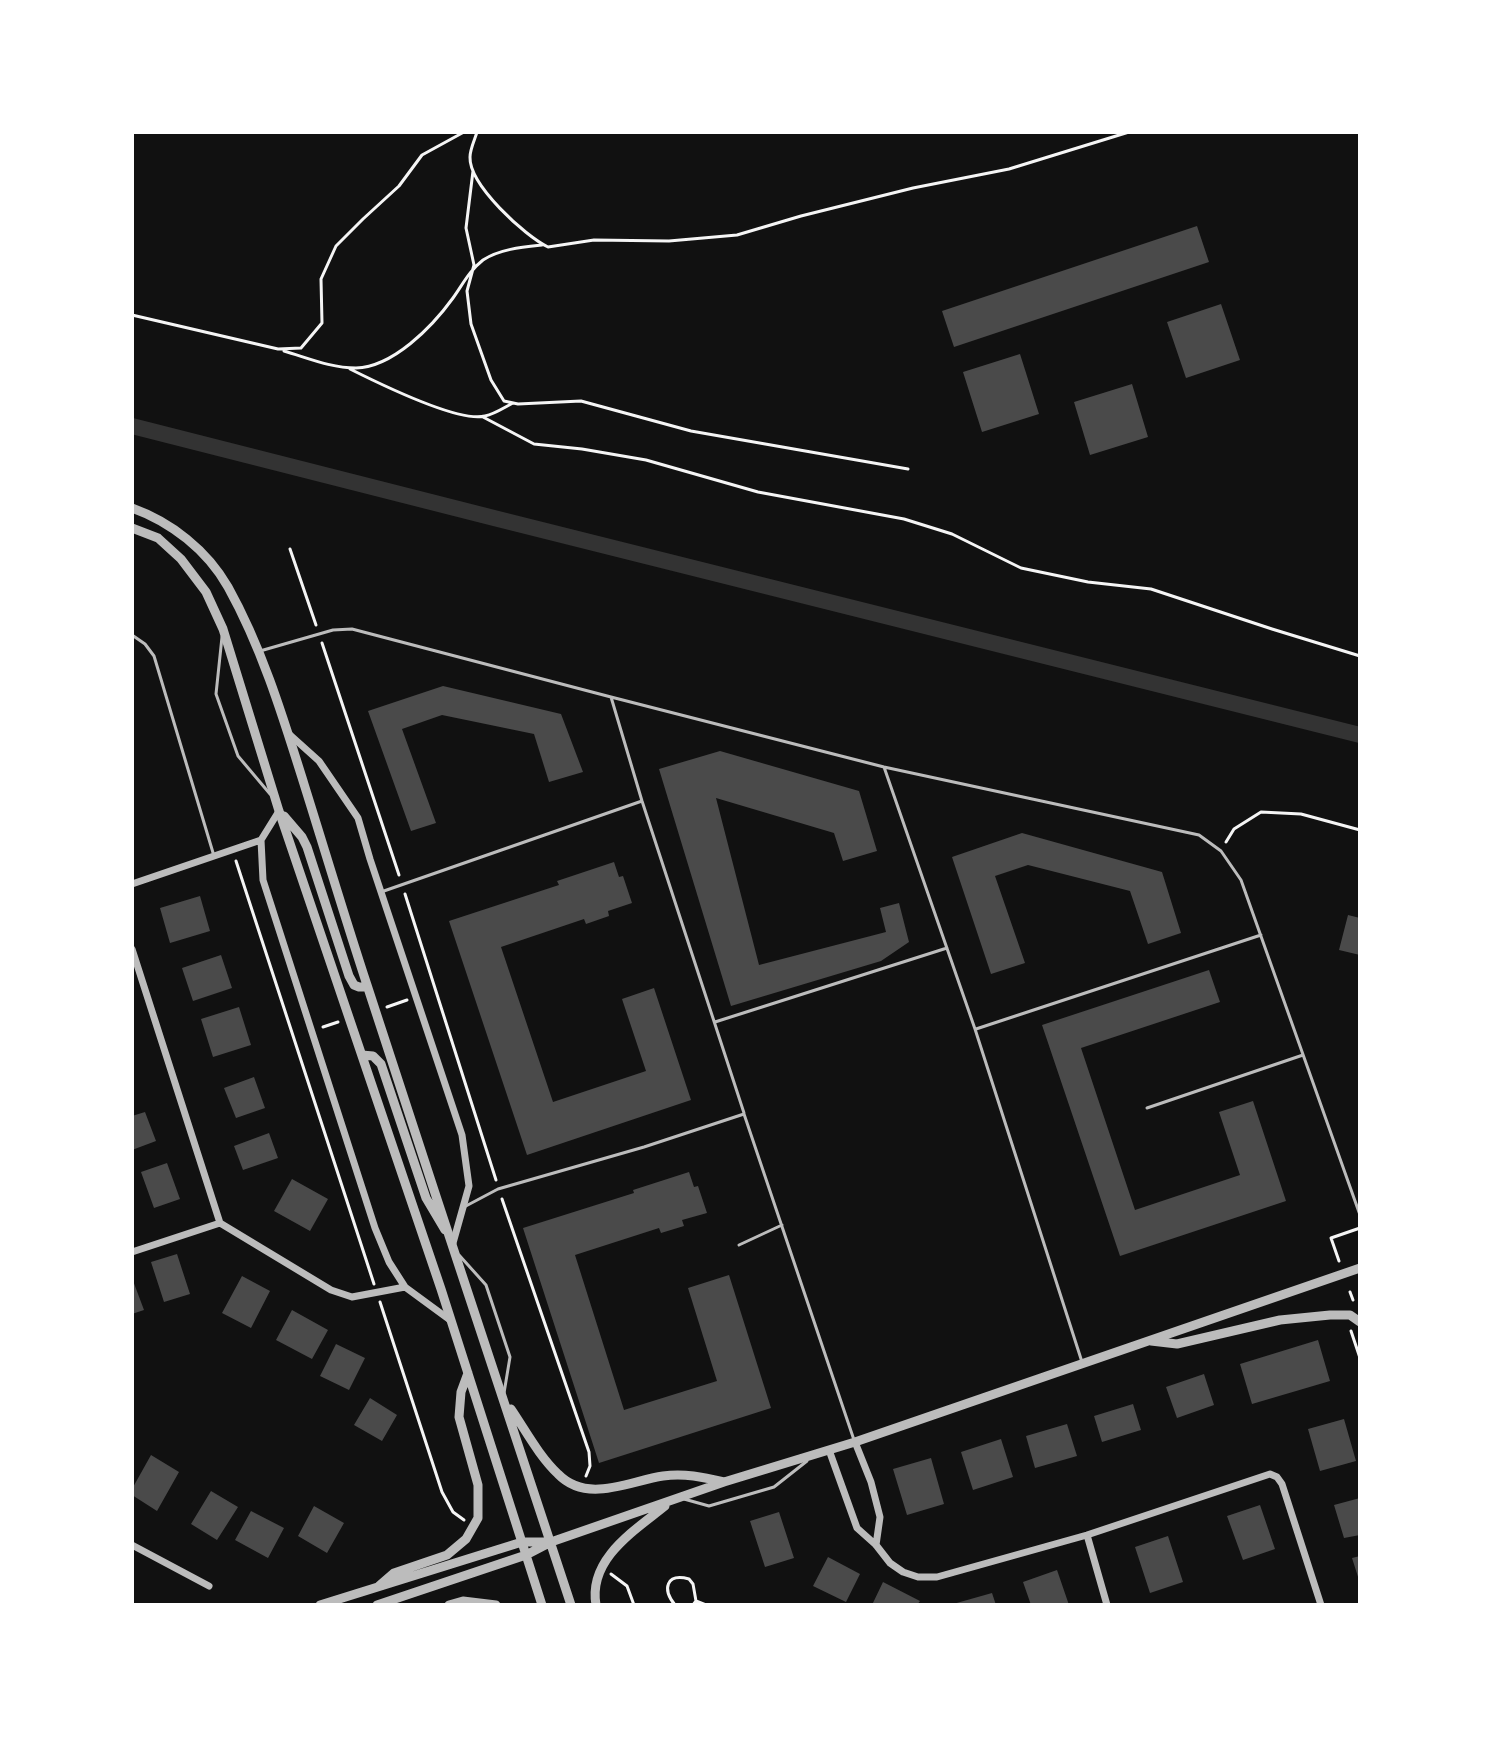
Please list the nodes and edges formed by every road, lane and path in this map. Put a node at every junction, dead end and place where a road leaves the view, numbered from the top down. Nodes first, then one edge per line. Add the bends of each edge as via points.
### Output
1 (464, 132) edge
2 (477, 132) edge
3 (1129, 132) edge
4 (473, 171) junction
5 (542, 245) junction
6 (473, 269) junction
7 (132, 315) edge
8 (278, 349) junction
9 (347, 367) junction
10 (513, 403) junction
11 (483, 417) junction
12 (908, 469) dead end
13 (132, 508) edge
14 (132, 528) edge
15 (290, 549) dead end
16 (223, 629) junction
17 (319, 634) junction
18 (132, 635) edge
19 (258, 652) junction
20 (1360, 656) edge
21 (611, 697) junction
22 (289, 734) junction
23 (884, 767) junction
24 (275, 800) junction
25 (642, 801) junction
26 (279, 811) junction
27 (1360, 830) edge
28 (261, 840) junction
29 (233, 850) junction
30 (1221, 851) junction
31 (214, 856) junction
32 (132, 884) edge
33 (402, 884) junction
34 (381, 892) junction
35 (1261, 935) junction
36 (947, 948) junction
37 (132, 949) edge
38 (367, 987) junction
39 (715, 1022) junction
40 (975, 1029) junction
41 (362, 1055) junction
42 (1303, 1055) junction
43 (1147, 1108) dead end
44 (744, 1114) junction
45 (498, 1189) junction
46 (464, 1207) junction
47 (1360, 1215) edge
48 (220, 1223) junction
49 (782, 1225) junction
50 (1360, 1228) edge
51 (739, 1245) dead end
52 (454, 1248) junction
53 (132, 1252) edge
54 (1339, 1261) dead end
55 (1360, 1268) edge
56 (405, 1287) junction
57 (1350, 1292) dead end
58 (377, 1293) junction
59 (1353, 1300) dead end
60 (450, 1320) junction
61 (1360, 1322) edge
62 (1349, 1324) dead end
63 (1147, 1340) junction
64 (1360, 1358) edge
65 (1082, 1362) junction
66 (468, 1373) junction
67 (503, 1397) junction
68 (855, 1442) junction
69 (829, 1450) junction
70 (814, 1455) junction
71 (724, 1482) junction
72 (582, 1488) junction
73 (677, 1499) junction
74 (473, 1528) junction
75 (1087, 1535) junction
76 (522, 1542) junction
77 (551, 1542) junction
78 (132, 1545) edge
79 (876, 1545) junction
80 (526, 1555) junction
81 (602, 1568) junction
82 (209, 1586) dead end
83 (379, 1586) junction
84 (695, 1603) edge
85 (320, 1605) edge
86 (377, 1605) edge
87 (449, 1605) edge
88 (496, 1605) edge
89 (542, 1605) edge
90 (571, 1605) edge
91 (596, 1605) edge
92 (634, 1605) edge
93 (675, 1605) edge
94 (706, 1605) edge
95 (1107, 1605) edge
96 (1321, 1605) edge

1 - 8 path via 422,155 399,186 336,246 321,279 322,323 301,348
2 - 4 path via 470,156
3 - 5 path via 1009,169 913,188 737,235
4 - 5 path via 516,225
4 - 6 path via 466,228
5 - 6 path via 509,250
6 - 9 path via 405,347 383,362
6 - 10 path via 467,291 471,324 491,380 504,401
7 - 8 path
8 - 9 path
9 - 11 path via 451,413
10 - 11 path
10 - 12 path via 581,401 691,431
11 - 20 path via 534,444 646,460 758,492 904,519 952,534 1021,568 1151,589
13 - 19 street via 178,531 202,554 227,584
14 - 16 street via 158,538 181,559 206,592
15 - 17 path
16 - 24 street
16 - 24 lane via 216,694 238,756
17 - 19 lane
17 - 21 lane via 352,629
17 - 33 path
18 - 31 lane via 154,656
19 - 22 street
21 - 23 lane
21 - 25 lane
22 - 34 street via 319,761 358,818
22 - 38 street
23 - 30 lane via 1199,835
23 - 36 lane
24 - 26 street
25 - 33 lane
25 - 39 lane
26 - 28 street
26 - 38 street via 307,847 349,976 354,985
26 - 41 street
27 - 30 path via 1301,814 1261,812 1234,829
28 - 29 street
28 - 56 street via 263,880 311,1032 375,1228
29 - 31 street
29 - 58 path
30 - 35 lane via 1241,880
31 - 32 street
33 - 34 lane
33 - 45 path
34 - 46 street via 462,1135 469,1186
35 - 40 lane
35 - 42 lane
36 - 39 lane
36 - 40 lane
37 - 48 street
38 - 52 street
39 - 44 lane
40 - 65 lane
41 - 52 street via 381,1064 426,1198
41 - 60 street
42 - 43 lane
42 - 47 lane
44 - 45 lane
44 - 49 lane
45 - 46 lane
45 - 72 path via 589,1452
46 - 52 street
48 - 53 street
48 - 58 street via 331,1290 352,1297
49 - 51 lane
49 - 68 lane
50 - 54 path via 1331,1238
52 - 67 street
52 - 67 lane via 486,1285 510,1357
55 - 63 street
56 - 58 street
56 - 60 street
57 - 59 path
58 - 74 path via 442,1492 453,1512
60 - 66 street
61 - 63 street via 1350,1315 1330,1315 1280,1320 1177,1344
62 - 64 path
63 - 65 street
65 - 68 street
66 - 74 street via 459,1417 478,1485
66 - 76 street
67 - 72 street via 559,1476
67 - 77 street
68 - 69 street
68 - 79 street via 880,1517
69 - 70 street
69 - 79 street via 857,1528
70 - 71 street
70 - 73 lane via 774,1487 709,1506
71 - 72 street via 663,1476
71 - 73 street
73 - 77 street
73 - 81 street via 615,1548
74 - 83 street via 447,1555 394,1573
75 - 79 street via 937,1577 903,1572
75 - 95 street
75 - 96 street via 1270,1474 1282,1484
76 - 77 street
76 - 80 street
76 - 83 street
77 - 80 street
77 - 90 street
78 - 82 street
80 - 86 street
80 - 89 street
81 - 91 street via 594,1586
81 - 92 path via 627,1586
83 - 85 street
84 - 93 path via 693,1584 678,1577 667,1591
84 - 94 path
87 - 88 street

